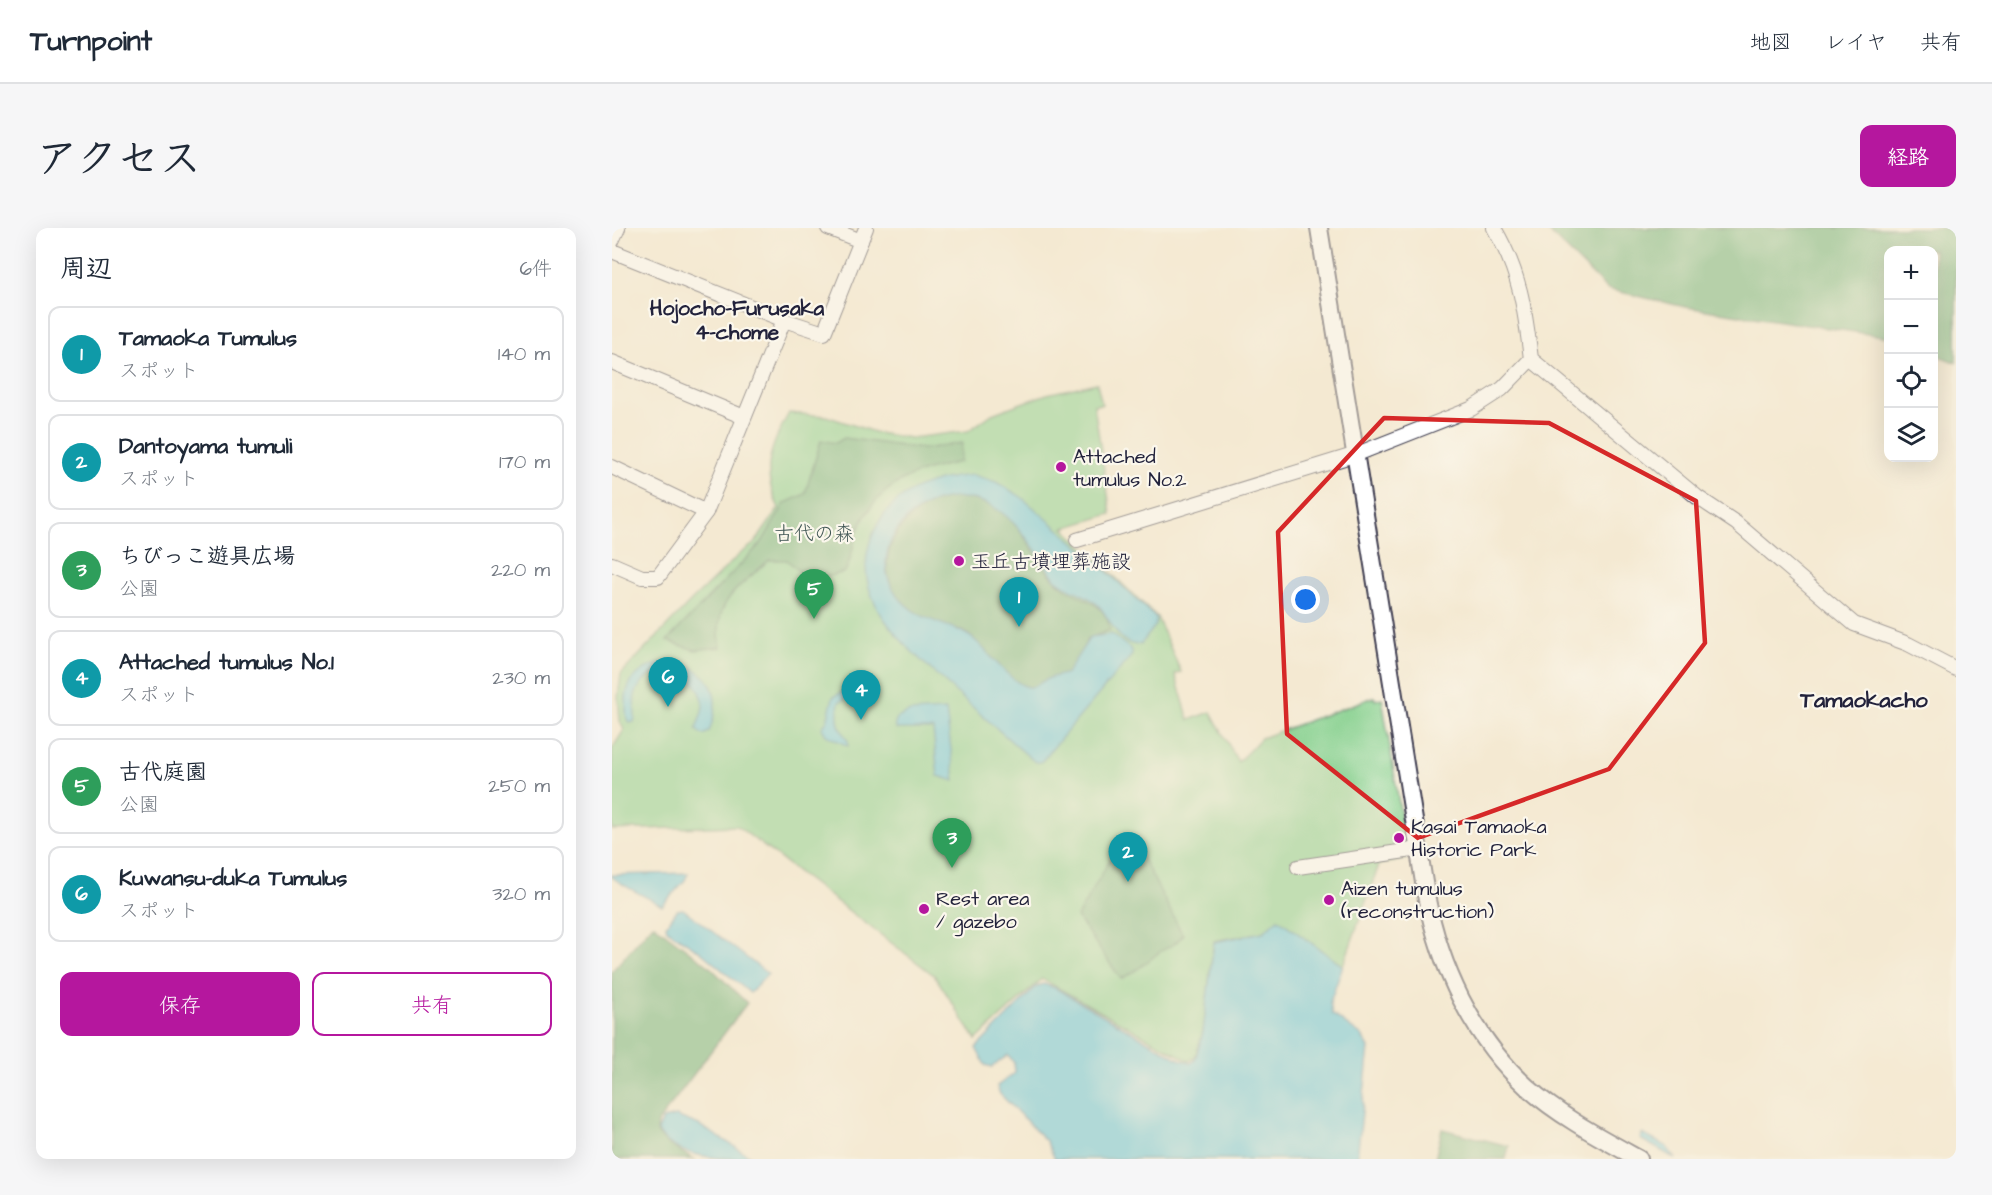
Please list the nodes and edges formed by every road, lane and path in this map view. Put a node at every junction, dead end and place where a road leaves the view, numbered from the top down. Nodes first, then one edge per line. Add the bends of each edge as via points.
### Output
1 (618, 228) edge
2 (828, 228) edge
3 (1319, 228) edge
4 (1494, 228) edge
5 (863, 235) edge
6 (612, 241) edge
7 (612, 251) edge
8 (784, 320) junction
9 (1531, 358) junction
10 (612, 362) edge
11 (744, 417) junction
12 (1357, 454) junction
13 (612, 467) edge
14 (706, 512) junction
15 (1077, 540) dead end
16 (612, 564) edge
17 (1956, 669) edge
18 (1419, 849) junction
19 (1298, 867) dead end
20 (1639, 1159) edge

1 - 6 street
2 - 5 street
3 - 12 street
4 - 9 street via 1514,265 1525,301
5 - 8 street via 824,333
7 - 8 street
8 - 11 street
9 - 12 street via 1502,389 1471,409
9 - 17 street via 1854,624 1908,644
10 - 11 street
11 - 14 street
12 - 15 street
12 - 18 street
13 - 14 street
14 - 16 street via 658,577 642,577
18 - 19 street
18 - 20 street via 1431,921 1444,961 1463,1003 1489,1045 1529,1089

